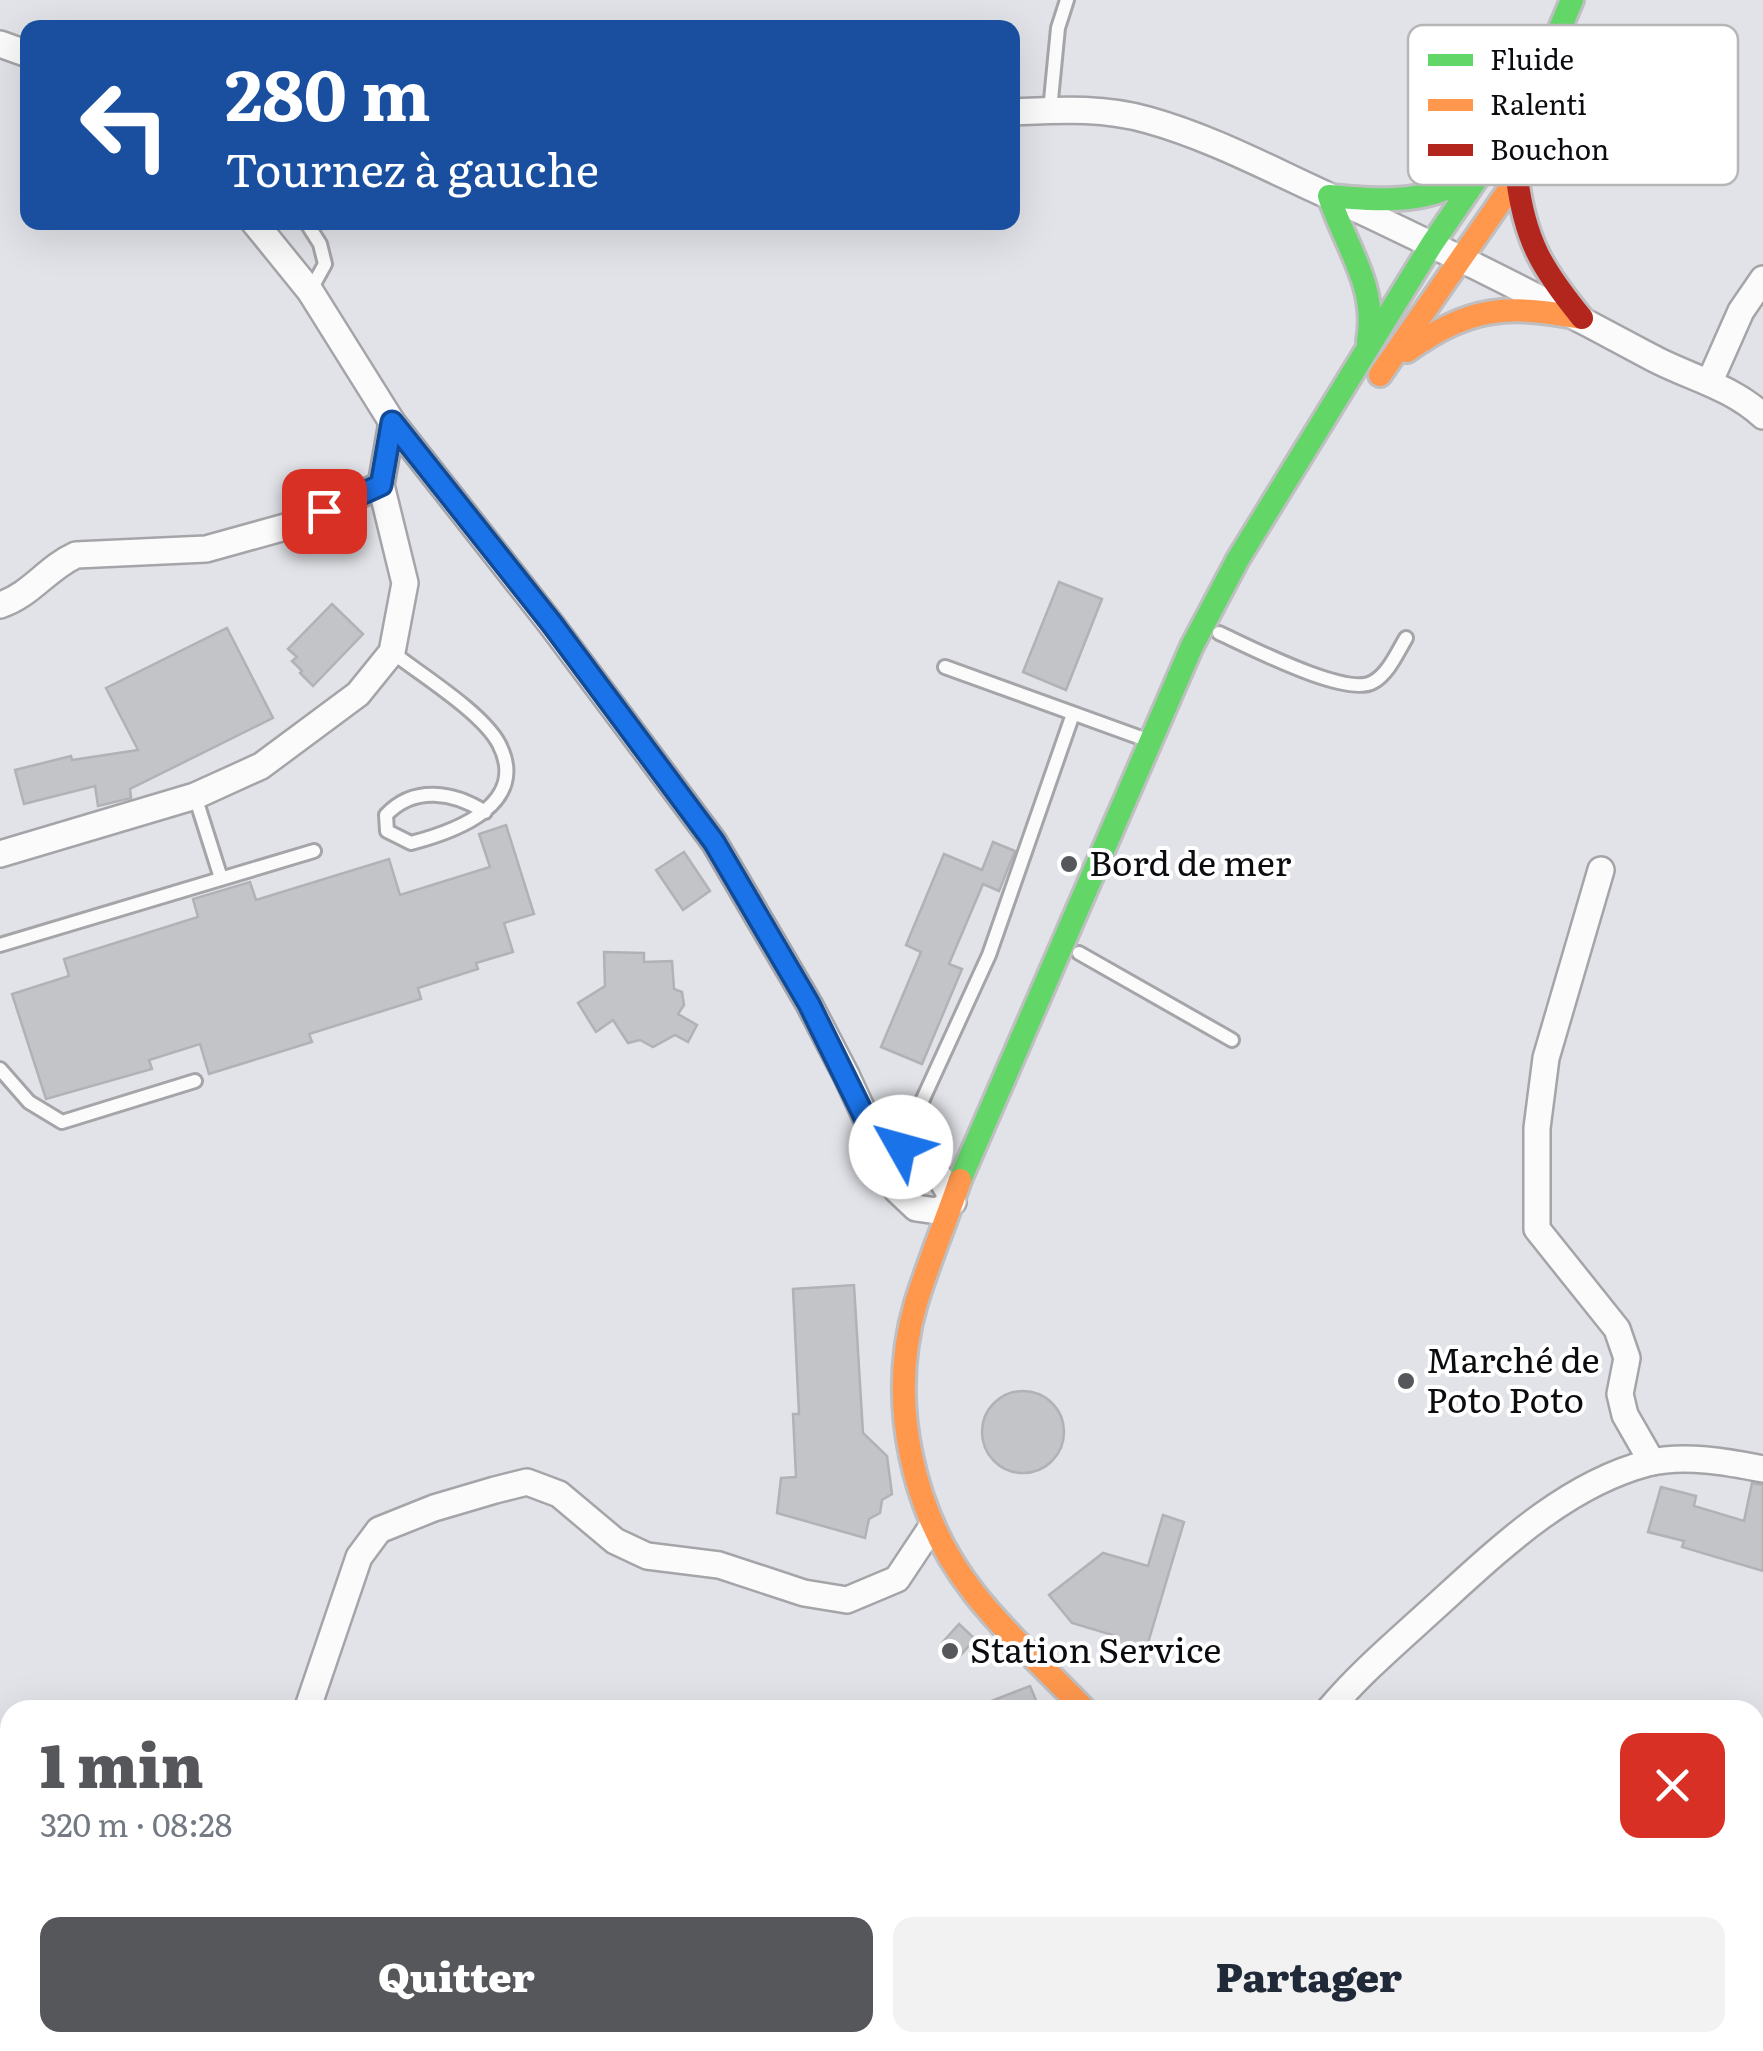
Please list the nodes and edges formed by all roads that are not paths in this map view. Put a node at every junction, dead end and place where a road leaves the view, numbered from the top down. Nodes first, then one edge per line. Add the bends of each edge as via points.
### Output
1 (1067, 0) edge
2 (1572, 0) edge
3 (1585, 0) edge
4 (1564, 25) edge
5 (1577, 25) edge
6 (1050, 110) junction
7 (1020, 112) edge
8 (1462, 185) edge
9 (1472, 185) edge
10 (1513, 185) edge
11 (1519, 185) edge
12 (1329, 196) junction
13 (260, 230) edge
14 (311, 230) edge
15 (1432, 244) junction
16 (1461, 260) junction
17 (1763, 279) edge
18 (310, 291) junction
19 (1582, 318) junction
20 (1364, 354) junction
21 (1384, 369) junction
22 (1710, 381) junction
23 (1763, 416) edge
24 (392, 422) junction
25 (381, 485) junction
26 (0, 605) edge
27 (1219, 633) junction
28 (1406, 638) dead end
29 (392, 652) junction
30 (945, 667) dead end
31 (1074, 714) junction
32 (1151, 742) junction
33 (195, 796) junction
34 (485, 812) junction
35 (314, 850) dead end
36 (0, 854) edge
37 (1601, 870) dead end
38 (220, 878) junction
39 (0, 944) edge
40 (1079, 953) junction
41 (1232, 1040) dead end
42 (0, 1069) edge
43 (196, 1081) dead end
44 (889, 1146) junction
45 (953, 1202) junction
46 (1652, 1462) junction
47 (1763, 1469) edge
48 (931, 1528) junction
49 (310, 1700) edge
50 (1076, 1700) edge
51 (1098, 1700) edge
52 (1338, 1700) edge

1 - 6 lane
2 - 4 main road
3 - 5 main road
6 - 7 street
6 - 12 street via 1091,108 1148,120
8 - 12 main road via 1410,202
9 - 15 main road
10 - 16 main road
11 - 19 main road via 1534,258
12 - 15 street
12 - 20 main road via 1335,223 1370,290 1373,324
13 - 18 street
14 - 18 lane via 326,264
15 - 16 street
15 - 20 main road
16 - 19 street
16 - 21 main road
17 - 22 street
18 - 24 street
19 - 21 main road via 1520,306 1488,308 1431,333
19 - 22 street
20 - 32 main road via 1211,607
21 - 27 main road
22 - 23 street
24 - 25 street
24 - 44 street via 714,842
25 - 26 street via 296,524 206,548 76,554
25 - 29 street via 405,582
27 - 28 lane via 1356,686 1372,684
27 - 40 main road
29 - 33 street via 358,694 313,730 261,766
29 - 34 lane via 500,745 508,781
30 - 31 lane
31 - 32 lane
31 - 44 lane via 989,955
32 - 45 main road
33 - 36 street
33 - 38 lane
34 - 34 lane via 441,836 411,843 396,838 384,822 409,798 440,794
35 - 38 lane
37 - 46 street via 1546,1058 1537,1229 1617,1328 1627,1358 1620,1394 1624,1415
38 - 39 lane
40 - 41 lane
40 - 51 main road via 940,1289 926,1357 926,1410 940,1486 959,1528 1024,1622
42 - 43 lane via 28,1102 62,1122
44 - 45 street via 944,1177
44 - 45 street via 882,1165 916,1208 937,1211
45 - 48 main road via 925,1275 907,1355 911,1452
46 - 47 street via 1718,1461
46 - 52 street via 1598,1481 1487,1558
48 - 49 street via 897,1579 846,1600 719,1566 632,1552 559,1494 526,1482 450,1503 380,1530 359,1557
48 - 50 main road via 974,1593

